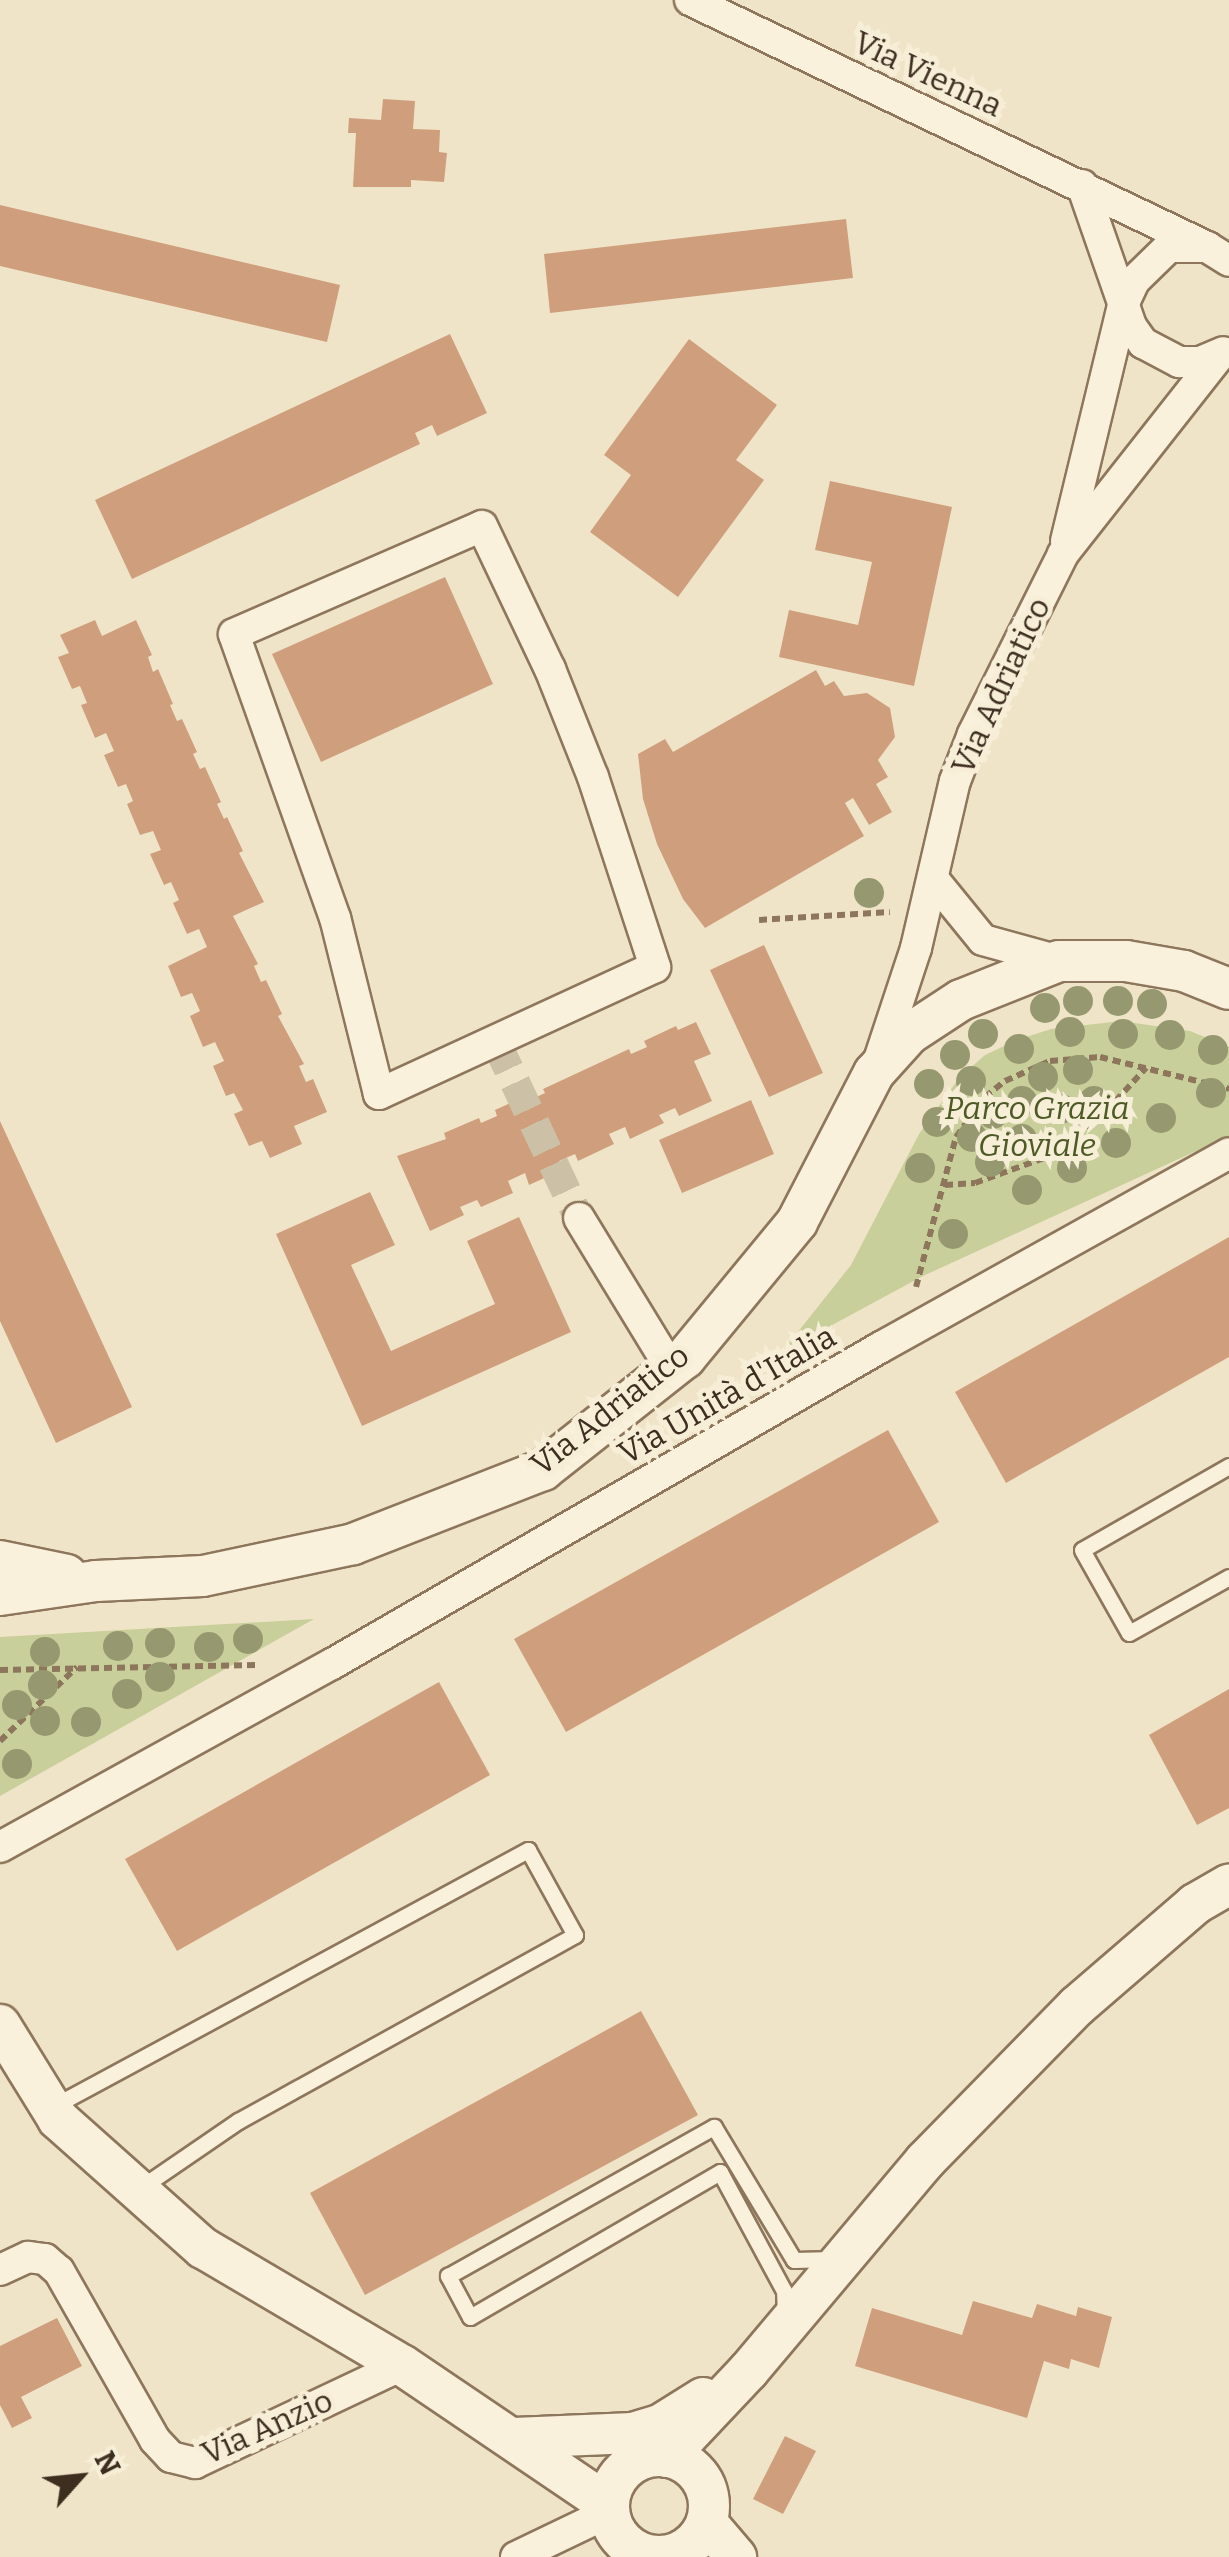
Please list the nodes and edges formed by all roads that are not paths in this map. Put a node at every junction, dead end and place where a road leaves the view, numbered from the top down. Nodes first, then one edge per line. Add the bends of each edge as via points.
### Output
1 (690, 0) edge
2 (1082, 185) junction
3 (1218, 254) edge
4 (1123, 305) junction
5 (1224, 351) edge
6 (1063, 554) junction
7 (934, 880) junction
8 (1059, 961) junction
9 (656, 967) joint
10 (1229, 988) edge
11 (874, 1073) junction
12 (1229, 1152) edge
13 (579, 1218) tunnel mouth
14 (671, 1369) junction
15 (1229, 1466) edge
16 (0, 1561) edge
17 (1229, 1576) edge
18 (96, 1580) junction
19 (0, 1594) edge
20 (0, 1847) edge
21 (1229, 1884) edge
22 (0, 2025) edge
23 (50, 2108) junction
24 (136, 2191) junction
25 (843, 2258) junction
26 (0, 2270) edge
27 (785, 2328) junction
28 (402, 2365) junction
29 (749, 2370) junction
30 (514, 2438) junction
31 (684, 2467) junction
32 (627, 2468) junction
33 (610, 2508) junction
34 (707, 2523) junction
35 (656, 2555) edge
36 (516, 2557) edge
37 (736, 2557) edge

1 - 2 street, Via Vienna
2 - 3 street, Via Vienna
2 - 4 street
3 - 4 street, Via Adriatico via 1188,244 1158,252
4 - 5 street, Via Adriatico via 1143,343 1160,355 1179,362
4 - 6 street, Via Adriatico
5 - 6 street, Via Adriatico
6 - 7 street, Via Adriatico via 972,734
7 - 8 street, Via Adriatico via 983,940
7 - 11 street, Via Adriatico
8 - 10 street, Via Adriatico via 1126,961 1184,971
8 - 11 street, Via Adriatico via 961,1000 909,1034
9 - 9 street via 593,777 482,526 234,634 335,918 379,1094
11 - 14 street, Via Adriatico via 797,1222
12 - 20 street, Via Unità d'Italia
13 - 14 street
14 - 18 street, Via Adriatico via 543,1470 354,1544 203,1576
15 - 17 lane via 1082,1550 1129,1633
16 - 18 street, Via Adriatico
18 - 19 street, Via Adriatico
21 - 25 street via 1195,1904 1077,2006 924,2161
22 - 23 street
23 - 24 street
23 - 24 lane via 528,1850 575,1935 238,2121
24 - 28 street via 202,2248
25 - 27 street
25 - 27 lane via 794,2260 714,2126 448,2276 470,2316 720,2172 784,2291
26 - 28 street, Via Anzio via 28,2257 45,2259 59,2271 154,2440 171,2457 194,2463
27 - 29 street
28 - 30 street
29 - 30 street via 660,2425 633,2433
29 - 31 street
30 - 32 street
30 - 33 street
31 - 32 street via 644,2458
31 - 34 street via 710,2507
32 - 33 street
33 - 35 street via 619,2535
33 - 36 street
34 - 35 street via 688,2547
34 - 37 street

